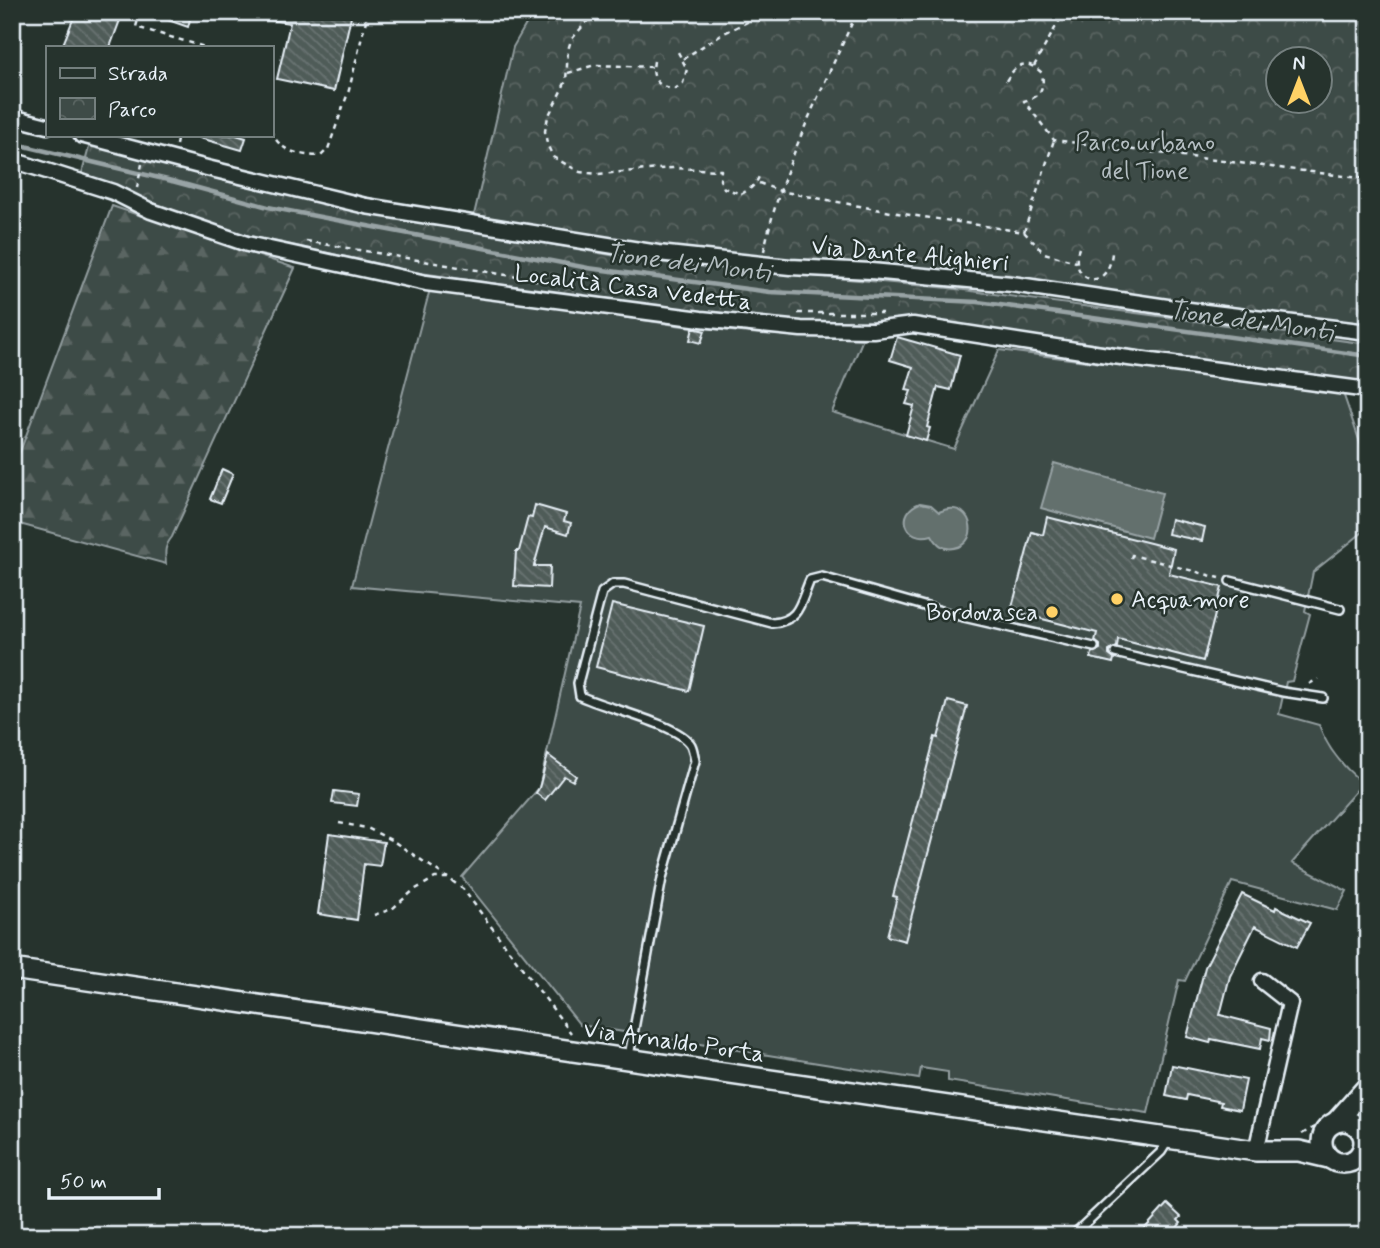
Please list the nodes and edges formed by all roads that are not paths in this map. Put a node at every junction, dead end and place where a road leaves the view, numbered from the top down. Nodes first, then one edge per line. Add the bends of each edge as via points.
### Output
1 (12, 117) edge
2 (46, 126) edge
3 (85, 136) edge
4 (12, 160) edge
5 (1368, 332) edge
6 (1368, 390) edge
7 (1230, 581) road end
8 (1340, 609) dead end
9 (1094, 647) dead end
10 (1115, 653) dead end
11 (1323, 698) dead end
12 (12, 969) edge
13 (1262, 981) dead end
14 (628, 1059) junction
15 (1368, 1086) edge
16 (1368, 1114) edge
17 (1330, 1123) junction
18 (1170, 1138) junction
19 (1365, 1145) edge
20 (1262, 1151) junction
21 (1336, 1160) junction
22 (1368, 1167) edge
23 (1072, 1236) edge

1 - 2 street
3 - 5 street, Via Dante Alighieri via 366,205 658,253 1012,285
4 - 6 street, Località Casa Vedetta via 113,192 151,211 247,244 426,284 801,329 873,330 913,325
7 - 8 lane
9 - 14 lane via 822,577 810,580 795,615 779,623 624,584 613,584 602,592 578,683 580,696 679,734 691,744 695,761 662,878
10 - 11 lane
12 - 14 street, Via Arnaldo Porta
13 - 20 street via 1290,1003
14 - 18 street, Via Arnaldo Porta
15 - 17 street
16 - 19 street
17 - 19 street via 1356,1125
17 - 20 street via 1310,1140
17 - 21 street via 1322,1147
18 - 20 street, Via Arnaldo Porta
18 - 23 lane via 1161,1152
19 - 21 street via 1359,1155
20 - 21 street, Via Arnaldo Porta via 1299,1151
21 - 22 street, Via Arnaldo Porta

